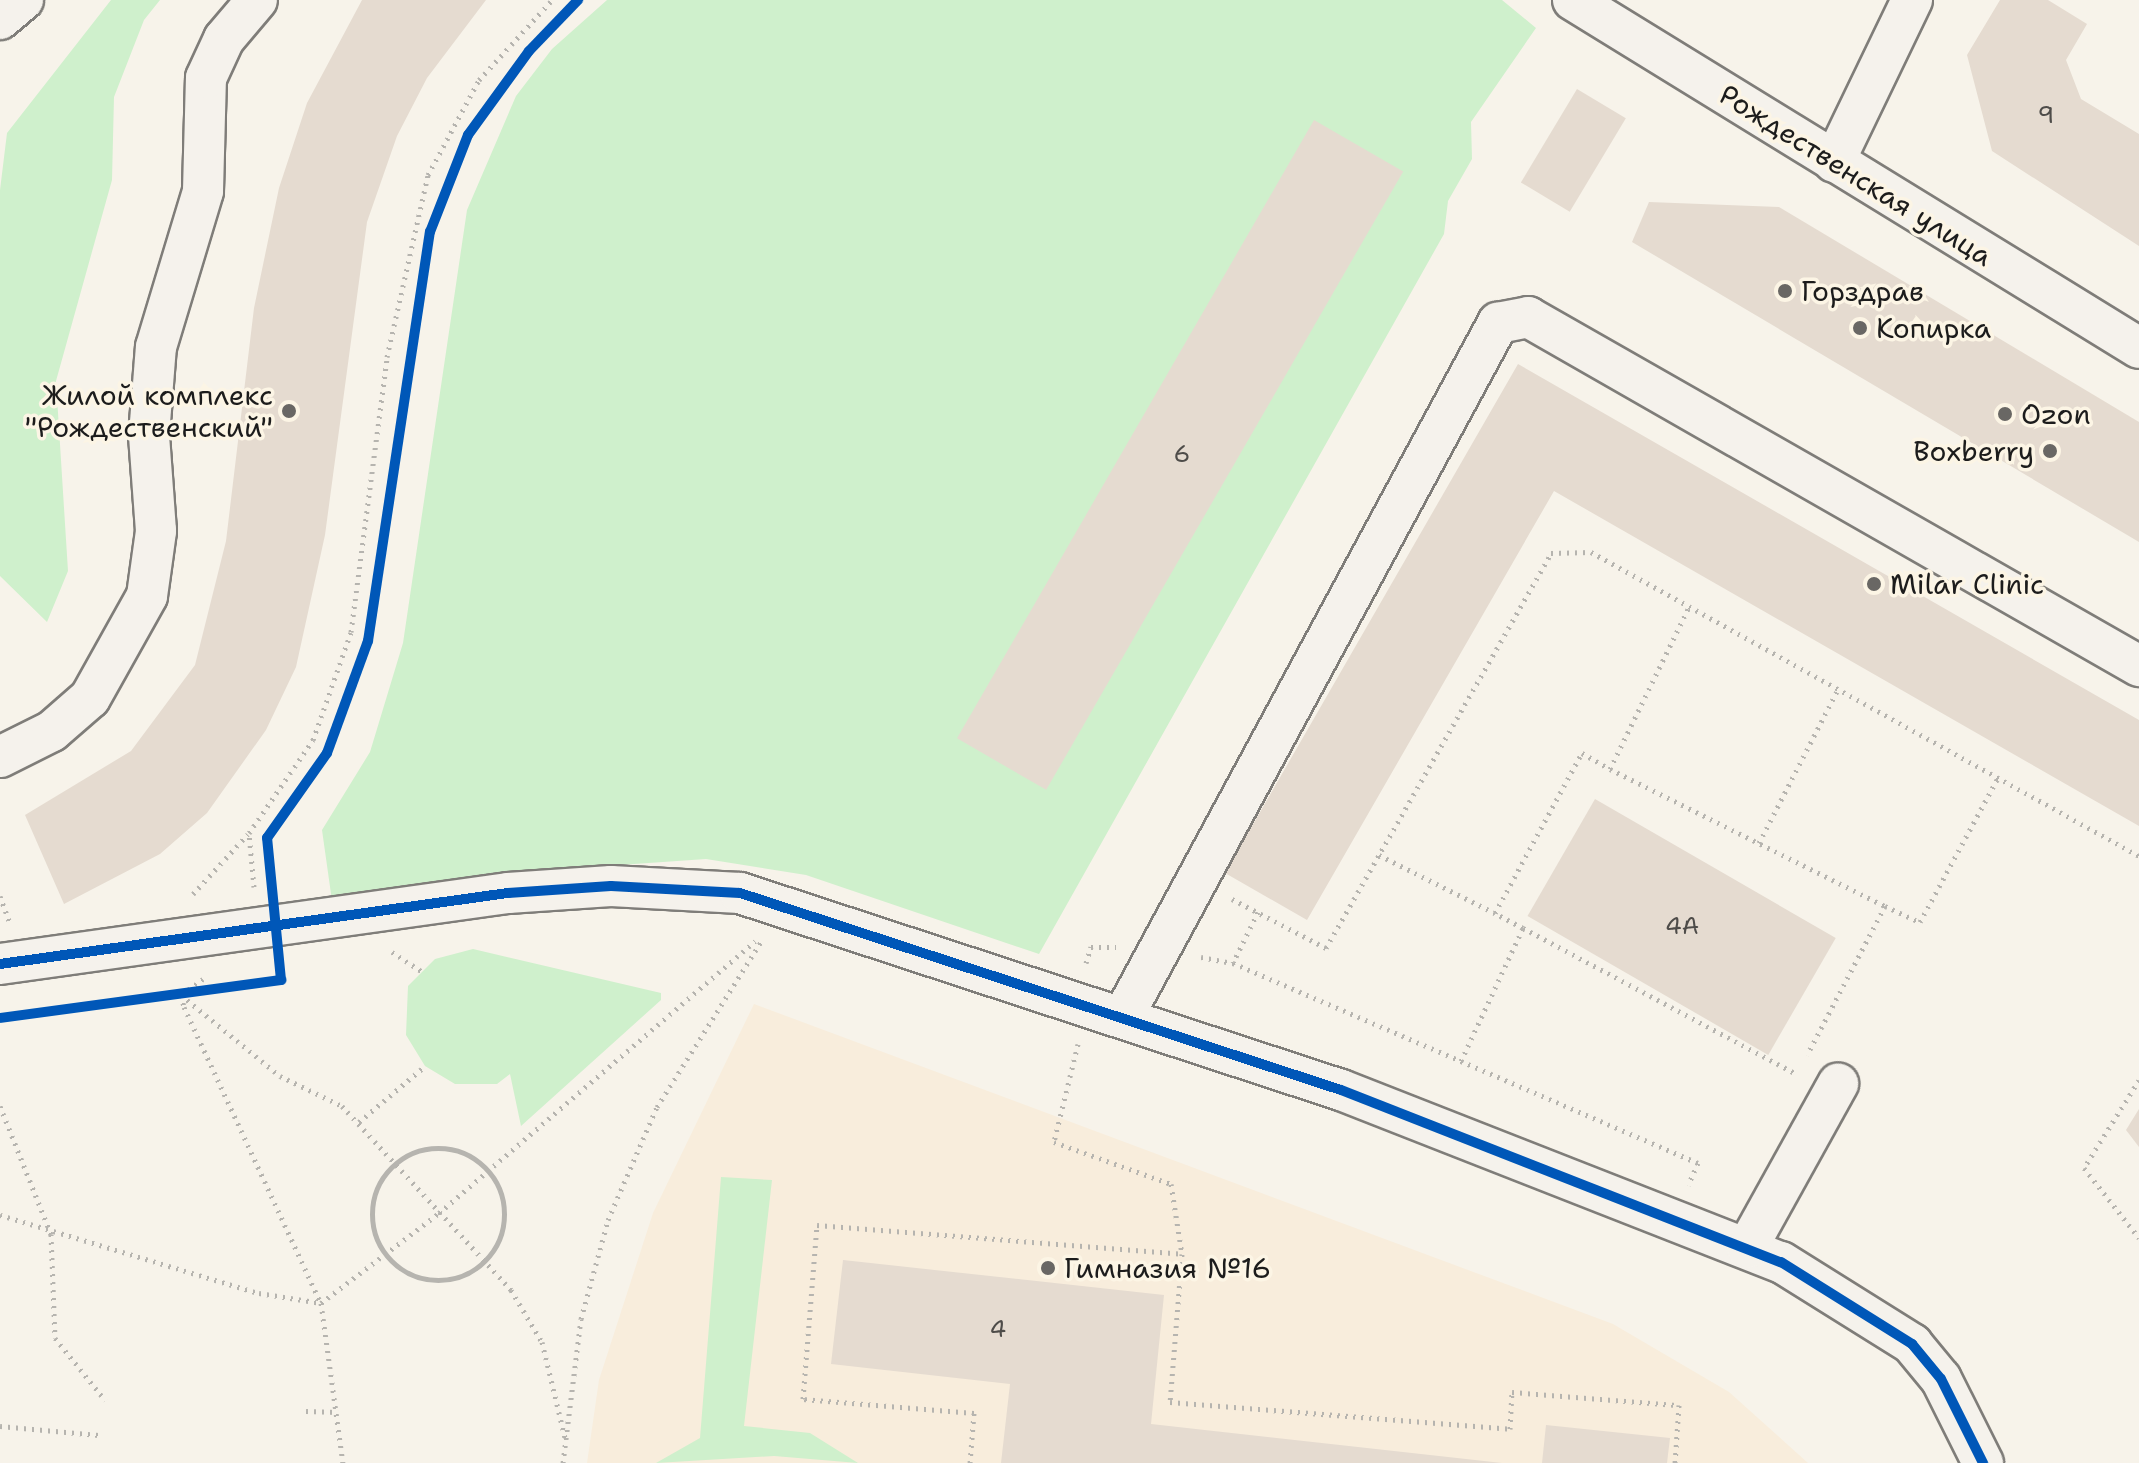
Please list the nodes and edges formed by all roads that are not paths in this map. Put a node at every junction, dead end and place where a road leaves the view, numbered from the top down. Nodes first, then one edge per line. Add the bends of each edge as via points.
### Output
1 (23, 0) edge
2 (257, 0) edge
3 (1573, 0) edge
4 (1912, 0) edge
5 (0, 19) edge
6 (1834, 162) junction
7 (2139, 348) edge
8 (2139, 666) edge
9 (0, 757) edge
10 (0, 964) edge
11 (1124, 1015) junction
12 (1838, 1084) dead end
13 (1747, 1248) junction
14 (1983, 1463) edge

1 - 5 street
2 - 9 street via 224,39 206,78 203,191 156,347 149,435 156,531 147,596 90,698 52,731
3 - 6 street, Рождественская улица
4 - 6 street
6 - 7 street, Рождественская улица
8 - 11 street via 1528,317 1498,323
10 - 11 street via 508,893 693,888 791,907
11 - 13 street via 1484,1143
12 - 13 street
13 - 14 street via 1840,1293 1912,1344 1941,1379

